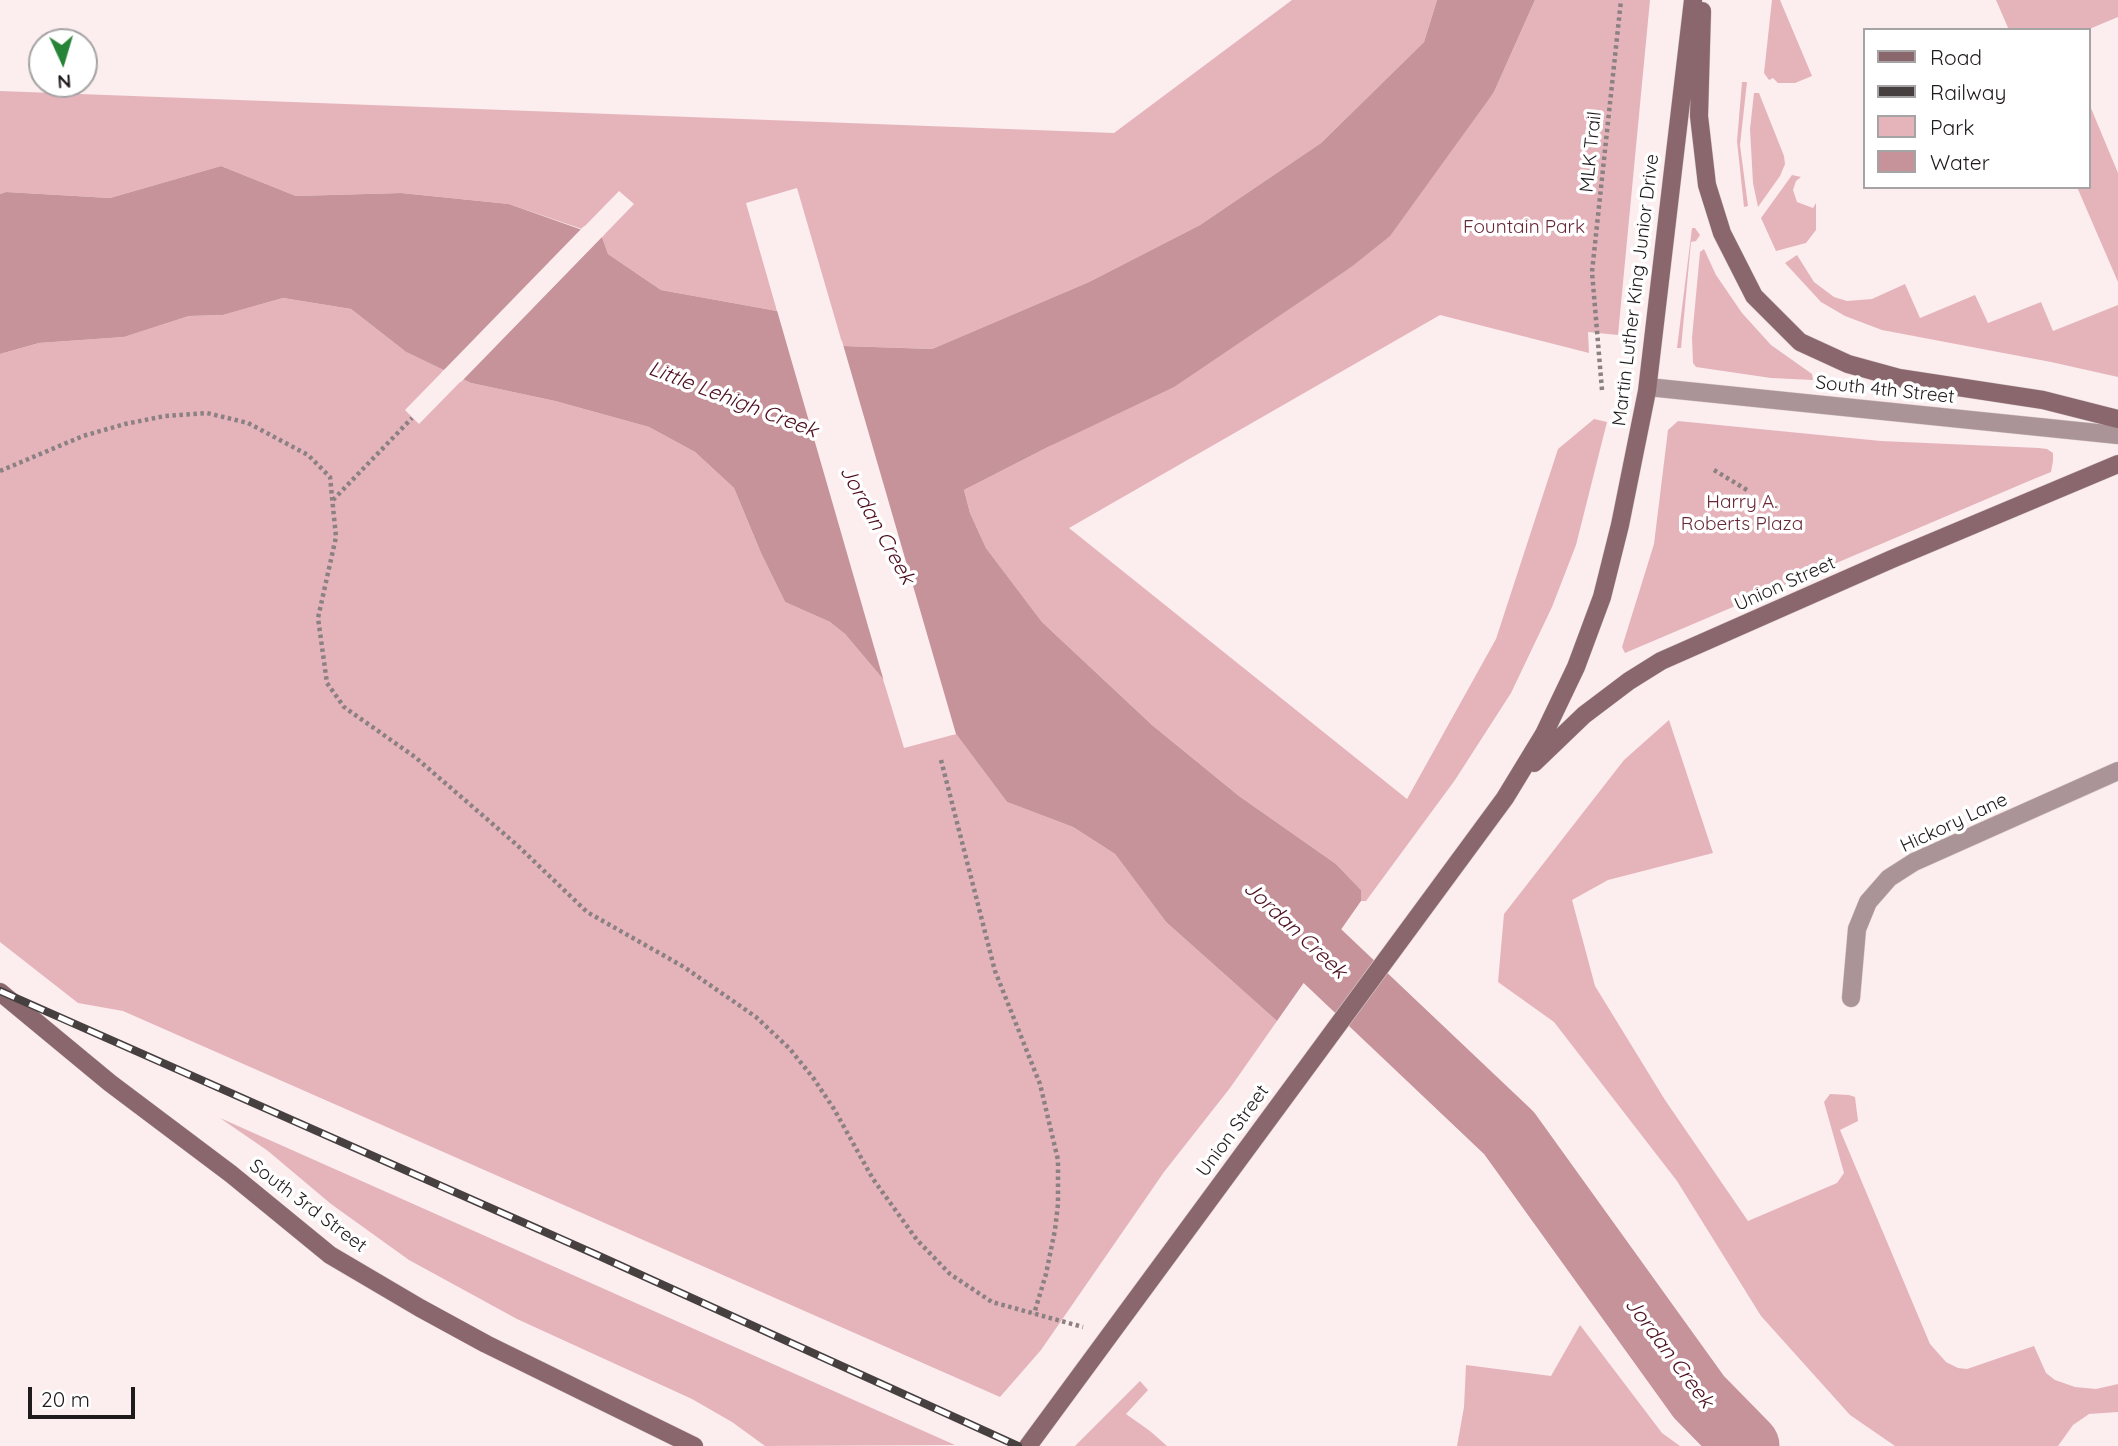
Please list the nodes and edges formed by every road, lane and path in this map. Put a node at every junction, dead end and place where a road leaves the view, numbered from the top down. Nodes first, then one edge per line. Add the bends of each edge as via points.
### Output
1 (1621, 0) edge
2 (1693, 0) edge
3 (1702, 0) edge
4 (1648, 387) junction
5 (1602, 390) dead end
6 (412, 418) dead end
7 (2118, 419) edge
8 (2118, 435) edge
9 (2118, 464) edge
10 (1714, 470) dead end
11 (0, 471) edge
12 (1748, 490) dead end
13 (332, 500) junction
14 (941, 760) dead end
15 (2118, 771) edge
16 (1505, 798) junction
17 (1472, 842) joint
18 (0, 992) edge
19 (1851, 998) dead end
20 (1034, 1314) junction
21 (1111, 1334) junction
22 (694, 1446) edge
23 (1028, 1446) edge

1 - 5 path, MLK Trail via 1592,272
2 - 4 main road, Martin Luther King Junior Drive
3 - 7 main road via 1699,116 1707,185 1722,233 1754,296 1800,342 1848,364 1899,378 2043,400
4 - 8 street, South 4th Street
4 - 16 main road, Martin Luther King Junior Drive via 1602,597 1544,734
6 - 13 path
9 - 16 main road, Union Street via 1661,661 1584,715 1542,754
10 - 12 path
11 - 13 path via 83,436 125,424 207,413 248,423 308,455 330,477
13 - 20 path via 336,537 318,618 327,683 344,707 415,757 587,912 684,967 756,1017 814,1079 873,1179 917,1240 950,1274 992,1302
14 - 20 path via 995,971 1040,1084 1058,1160 1055,1230
15 - 19 street, Hickory Lane via 1914,862 1889,878 1868,902 1857,929
16 - 17 main road, Martin Luther King Junior Drive
17 - 21 main road, Union Street
18 - 22 main road, South 3rd Street via 330,1255 475,1338
20 - 21 path
21 - 23 main road, Union Street

